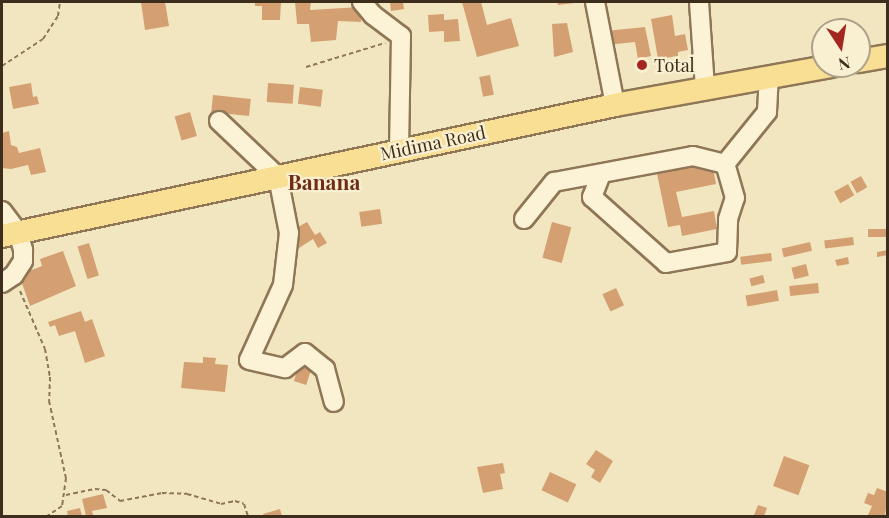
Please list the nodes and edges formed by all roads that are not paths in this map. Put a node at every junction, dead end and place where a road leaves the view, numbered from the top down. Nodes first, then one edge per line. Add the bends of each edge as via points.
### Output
1 (362, 2) edge
2 (595, 2) edge
3 (699, 2) edge
4 (888, 56) edge
5 (871, 59) edge
6 (811, 70) edge
7 (769, 77) junction
8 (705, 88) junction
9 (615, 105) junction
10 (219, 121) dead end
11 (399, 150) junction
12 (725, 164) junction
13 (601, 174) junction
14 (278, 177) junction
15 (2, 211) edge
16 (524, 219) dead end
17 (10, 234) edge
18 (8, 279) edge
19 (334, 402) dead end

1 - 11 street via 401,36
2 - 9 street
3 - 8 street
4 - 5 main road
6 - 7 main road, Midima Road
7 - 8 main road, Midima Road
7 - 12 street via 767,112
8 - 9 main road, Midima Road
9 - 11 main road, Midima Road
10 - 14 street
11 - 14 main road, Midima Road
12 - 13 street via 693,156
12 - 13 street via 735,198 728,219 727,252 666,263 592,197
13 - 16 street via 554,182
14 - 17 main road, Midima Road
14 - 19 street via 289,233 283,285 249,360 285,368 305,353 325,369
15 - 17 street
17 - 18 street via 23,249 23,261

